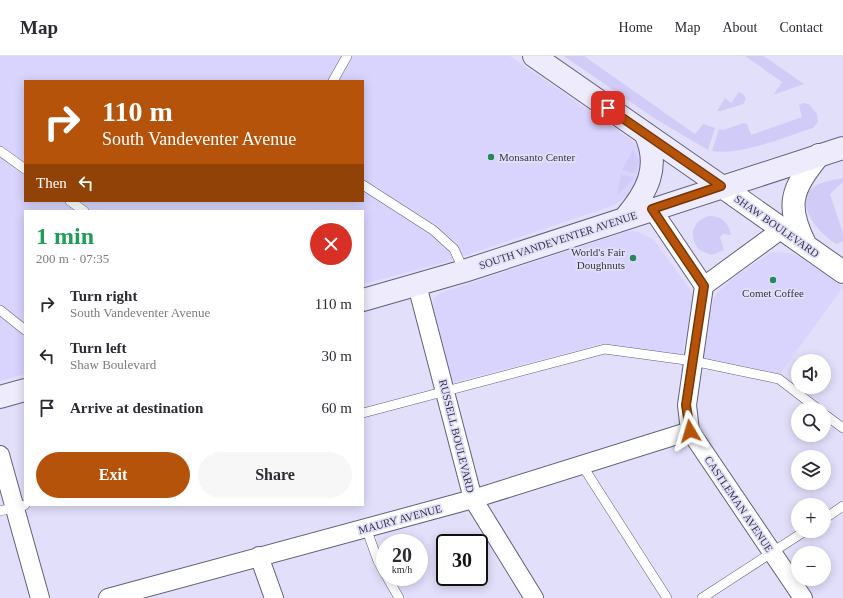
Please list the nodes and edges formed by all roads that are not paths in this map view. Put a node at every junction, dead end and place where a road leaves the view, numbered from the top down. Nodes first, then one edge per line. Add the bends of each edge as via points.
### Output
1 (348, 56) edge
2 (534, 56) edge
3 (334, 80) edge
4 (645, 133) junction
5 (843, 148) edge
6 (0, 151) edge
7 (819, 155) junction
8 (24, 168) edge
9 (364, 186) edge
10 (721, 186) junction
11 (71, 202) edge
12 (652, 209) junction
13 (83, 210) edge
14 (625, 218) junction
15 (782, 229) junction
16 (807, 247) junction
17 (464, 271) junction
18 (843, 272) edge
19 (417, 285) junction
20 (704, 286) junction
21 (364, 300) edge
22 (0, 310) edge
23 (24, 329) edge
24 (693, 361) junction
25 (24, 390) edge
26 (446, 391) junction
27 (0, 397) edge
28 (809, 402) edge
29 (364, 413) edge
30 (831, 419) edge
31 (843, 428) edge
32 (690, 431) junction
33 (0, 454) edge
34 (582, 465) junction
35 (473, 499) junction
36 (843, 506) edge
37 (14, 508) edge
38 (831, 514) edge
39 (366, 528) junction
40 (794, 538) edge
41 (772, 553) junction
42 (259, 556) junction
43 (376, 556) edge
44 (392, 586) edge
45 (153, 592) edge
46 (40, 598) edge
47 (108, 598) edge
48 (274, 598) edge
49 (399, 598) edge
50 (534, 598) edge
51 (667, 598) edge
52 (702, 598) edge
53 (803, 598) edge

1 - 3 lane
2 - 4 main road, SHAW BOULEVARD
4 - 10 main road, SHAW BOULEVARD
4 - 14 main road via 653,156 651,175 640,198
5 - 7 main road, SOUTH VANDEVENTER AVENUE
6 - 8 lane
7 - 10 main road, SOUTH VANDEVENTER AVENUE
7 - 16 street via 801,178 793,203 796,226
9 - 17 lane via 433,230 454,250
10 - 12 main road, SOUTH VANDEVENTER AVENUE
10 - 15 street, SHAW BOULEVARD
11 - 13 lane
12 - 14 main road, SOUTH VANDEVENTER AVENUE
12 - 20 street
14 - 17 main road, SOUTH VANDEVENTER AVENUE
15 - 16 street, SHAW BOULEVARD
15 - 20 street
16 - 18 street, SHAW BOULEVARD
17 - 19 main road, SOUTH VANDEVENTER AVENUE
19 - 21 main road, SOUTH VANDEVENTER AVENUE
19 - 26 street, RUSSELL BOULEVARD
20 - 24 street, CASTLEMAN AVENUE
22 - 23 lane
24 - 26 lane via 605,350
24 - 28 lane via 779,379
24 - 32 street, CASTLEMAN AVENUE via 686,405
25 - 27 main road
26 - 29 lane
26 - 35 street, RUSSELL BOULEVARD
30 - 31 lane
32 - 34 street, MAURY AVENUE
32 - 41 street, CASTLEMAN AVENUE
33 - 37 street
34 - 35 street, MAURY AVENUE
34 - 51 lane
35 - 39 street, MAURY AVENUE
35 - 50 street, RUSSELL BOULEVARD
36 - 38 lane
37 - 46 street
39 - 42 street, MAURY AVENUE
39 - 43 lane
40 - 41 lane
41 - 52 lane
41 - 53 street, CASTLEMAN AVENUE
42 - 45 street, MAURY AVENUE
42 - 48 street
44 - 49 lane
45 - 47 street, MAURY AVENUE

